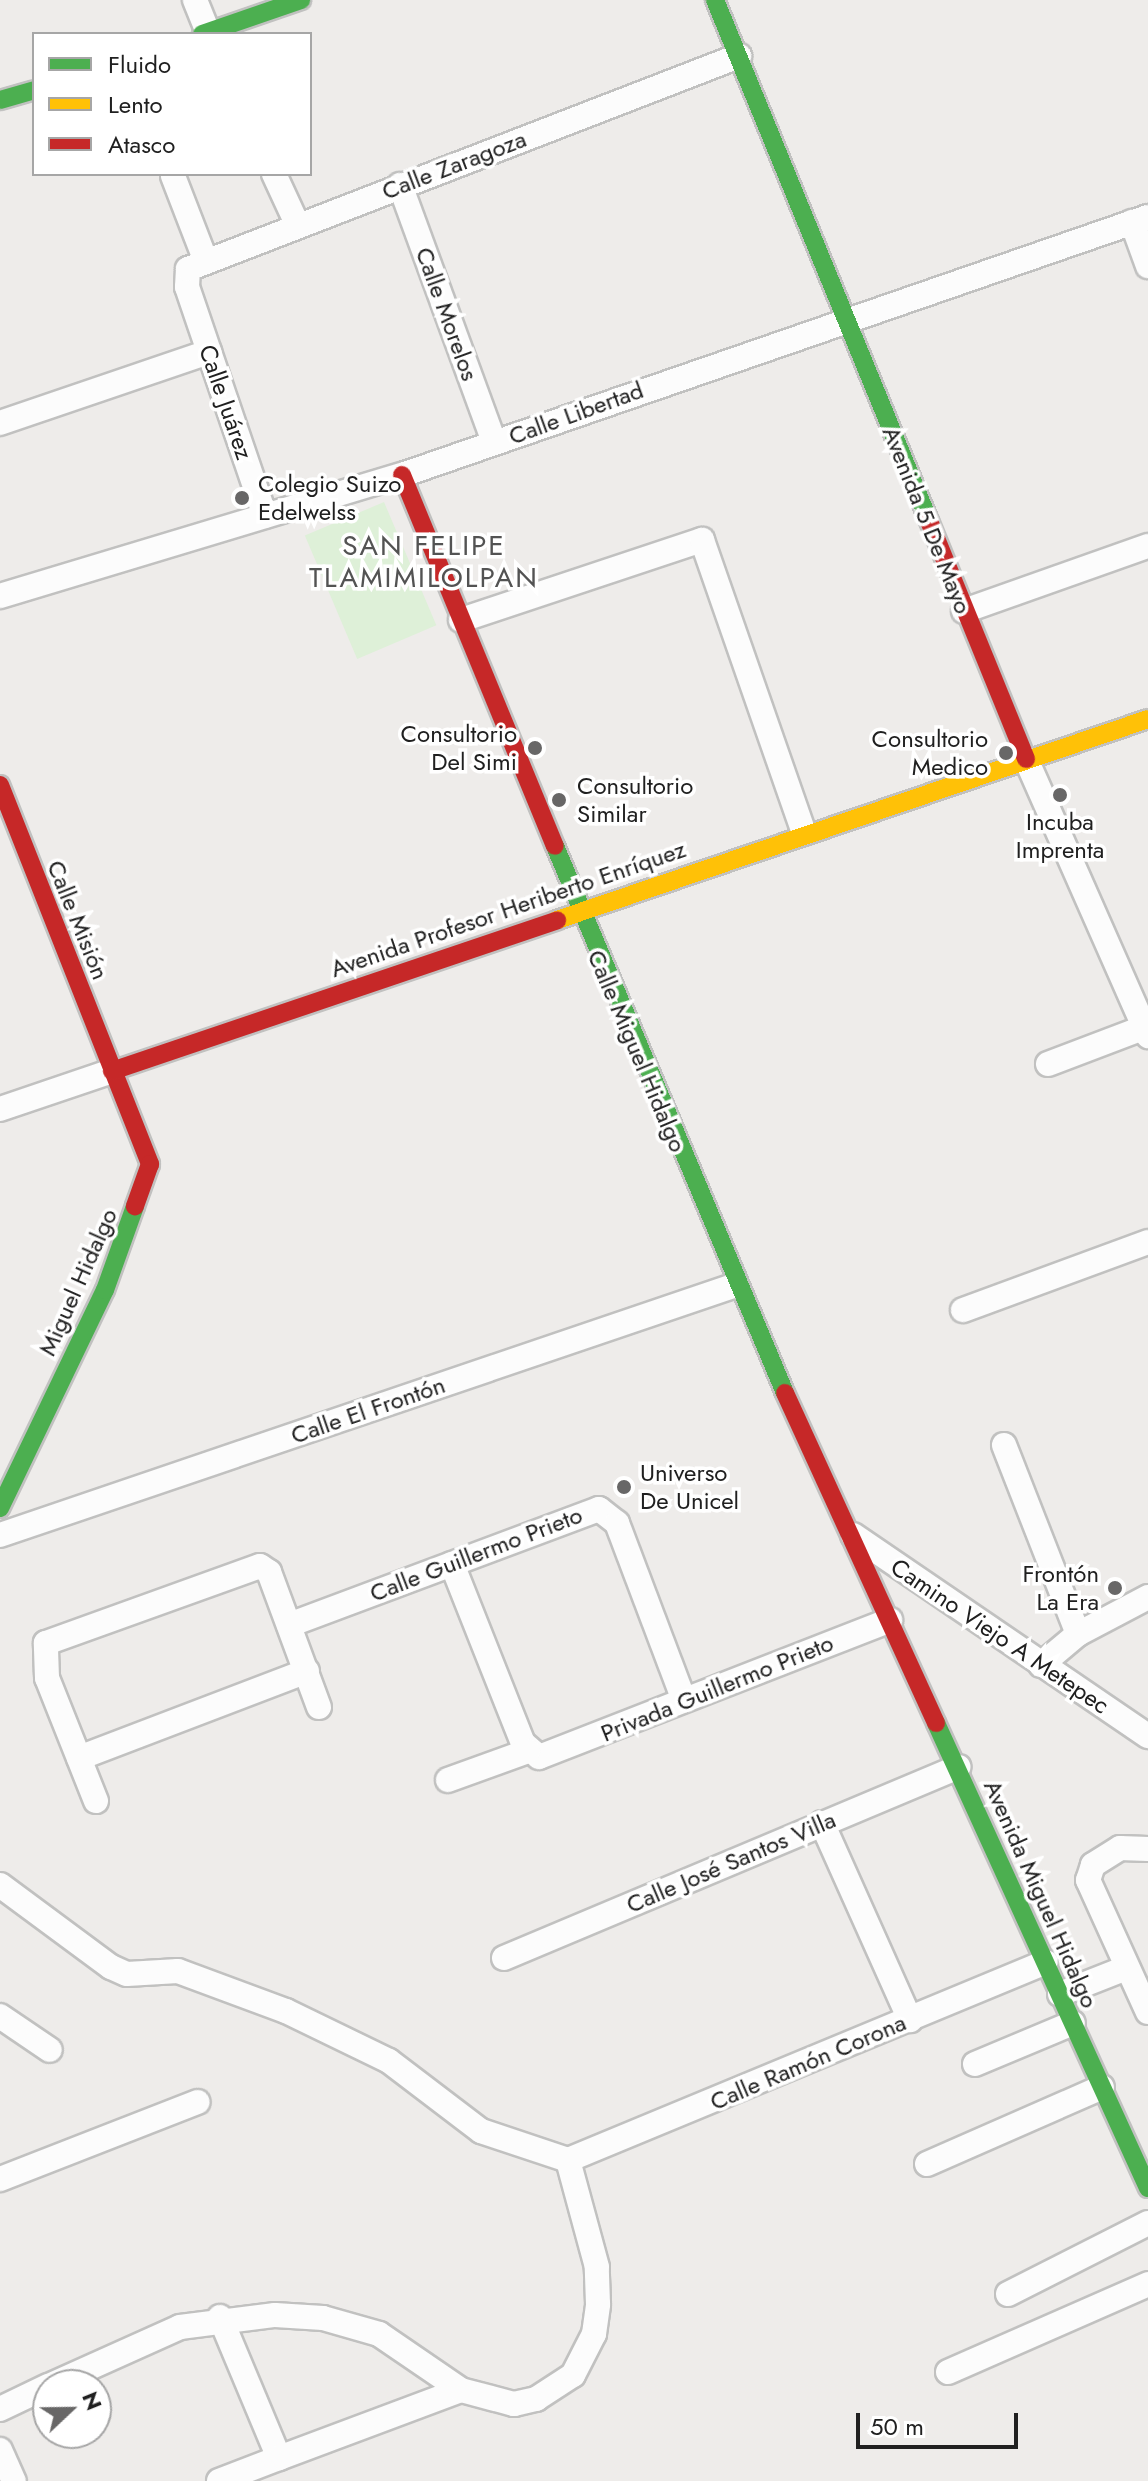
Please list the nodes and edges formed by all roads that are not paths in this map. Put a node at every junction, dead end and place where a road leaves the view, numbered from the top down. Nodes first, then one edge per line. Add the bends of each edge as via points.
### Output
1 (195, 0) edge
2 (301, 0) edge
3 (715, 0) edge
4 (207, 32) edge
5 (210, 32) edge
6 (739, 56) junction
7 (32, 91) edge
8 (0, 100) edge
9 (173, 176) edge
10 (275, 176) edge
11 (400, 185) junction
12 (1140, 219) edge
13 (298, 226) junction
14 (205, 259) junction
15 (1148, 266) edge
16 (845, 317) junction
17 (209, 352) junction
18 (0, 423) edge
19 (494, 442) junction
20 (402, 475) junction
21 (265, 516) junction
22 (1148, 546) edge
23 (0, 596) edge
24 (964, 611) junction
25 (461, 620) junction
26 (1148, 719) edge
27 (1026, 759) junction
28 (0, 785) edge
29 (804, 833) junction
30 (577, 909) junction
31 (1147, 1030) edge
32 (1048, 1064) dead end
33 (112, 1071) junction
34 (0, 1109) edge
35 (1148, 1242) edge
36 (736, 1285) junction
37 (963, 1310) dead end
38 (1004, 1445) dead end
39 (0, 1508) edge
40 (0, 1535) edge
41 (853, 1535) junction
42 (452, 1564) junction
43 (1148, 1597) edge
44 (890, 1620) junction
45 (289, 1625) junction
46 (1078, 1634) junction
47 (1041, 1665) junction
48 (307, 1671) junction
49 (684, 1700) junction
50 (319, 1707) dead end
51 (1148, 1736) edge
52 (536, 1754) junction
53 (79, 1758) junction
54 (958, 1767) junction
55 (448, 1780) dead end
56 (96, 1801) dead end
57 (822, 1823) junction
58 (1148, 1849) edge
59 (0, 1885) edge
60 (504, 1958) dead end
61 (1046, 1962) junction
62 (1126, 1968) junction
63 (1060, 1994) junction
64 (1148, 2012) edge
65 (0, 2016) edge
66 (910, 2020) junction
67 (1073, 2023) junction
68 (50, 2050) dead end
69 (975, 2064) dead end
70 (1102, 2087) junction
71 (198, 2102) dead end
72 (568, 2160) junction
73 (927, 2164) dead end
74 (0, 2179) edge
75 (1148, 2188) edge
76 (1148, 2223) edge
77 (1148, 2284) edge
78 (1008, 2294) dead end
79 (220, 2317) junction
80 (87, 2369) edge
81 (948, 2372) dead end
82 (461, 2390) junction
83 (32, 2394) edge
84 (0, 2409) edge
85 (0, 2450) edge
86 (279, 2458) junction
87 (14, 2481) edge
88 (219, 2481) edge

1 - 4 street
2 - 5 main road
3 - 6 main road, Avenida 5 De Mayo
6 - 11 street, Calle Zaragoza
6 - 16 main road, Avenida 5 De Mayo
7 - 8 main road
9 - 14 street
10 - 13 street
11 - 13 street, Calle Zaragoza
11 - 19 street, Calle Morelos
12 - 15 street
12 - 16 street, Calle Libertad
13 - 14 street, Calle Zaragoza
14 - 17 street, Calle Juárez via 185,274
16 - 19 street, Calle Libertad
16 - 24 main road, Avenida 5 De Mayo
17 - 18 street
17 - 21 street, Calle Juárez
19 - 20 street, Calle Libertad
20 - 21 street, Calle Libertad
20 - 25 main road, Calle Miguel Hidalgo
21 - 23 street, Calle Libertad
22 - 24 street
24 - 27 main road, Avenida 5 De Mayo
25 - 29 street via 702,540
25 - 30 main road, Calle Miguel Hidalgo
26 - 27 main road, Avenida Profesor Heriberto Enríquez
27 - 29 main road, Avenida Profesor Heriberto Enríquez
27 - 31 street, Avenida 5 De Mayo
28 - 33 main road, Calle Misión
29 - 30 main road, Avenida Profesor Heriberto Enríquez
30 - 33 main road, Avenida Profesor Heriberto Enríquez
30 - 36 main road, Calle Miguel Hidalgo
31 - 32 street
33 - 34 street
33 - 39 main road, Miguel Hidalgo via 150,1174 105,1290
35 - 37 street
36 - 40 street, Calle El Frontón
36 - 41 main road, Calle Miguel Hidalgo
38 - 46 street
41 - 44 main road, Calle Miguel Hidalgo
41 - 47 street, Camino Viejo A Metepec
42 - 45 street, Calle Guillermo Prieto
42 - 49 street, Calle Guillermo Prieto via 590,1510 610,1514
42 - 52 street
43 - 46 street
44 - 49 street, Privada Guillermo Prieto
44 - 54 main road, Avenida Miguel Hidalgo
45 - 48 street
45 - 53 street via 269,1572 255,1565 46,1643 47,1678
46 - 47 street
47 - 51 street, Camino Viejo A Metepec
48 - 50 street
48 - 53 street
49 - 52 street, Privada Guillermo Prieto
52 - 55 street, Privada Guillermo Prieto
53 - 56 street
54 - 57 street, Calle José Santos Villa
54 - 61 main road, Avenida Miguel Hidalgo
57 - 60 street, Calle José Santos Villa
57 - 66 street
58 - 62 street via 1120,1848 1089,1873
59 - 72 street via 111,1967 127,1974 178,1971 286,2011 389,2061 481,2131
61 - 63 main road, Avenida Miguel Hidalgo
61 - 66 street, Calle Ramón Corona
62 - 63 street
62 - 64 street
63 - 67 main road, Avenida Miguel Hidalgo
65 - 68 street
66 - 72 street, Calle Ramón Corona
67 - 69 street
67 - 70 main road, Avenida Miguel Hidalgo
70 - 73 street
70 - 75 main road, Avenida Miguel Hidalgo
71 - 74 street
72 - 82 street via 597,2267 594,2334 583,2358 561,2387 536,2399 514,2404
76 - 78 street
77 - 81 street
79 - 80 street via 180,2327
79 - 82 street via 323,2318 365,2330
79 - 86 street
82 - 86 street
83 - 84 street
85 - 87 street
86 - 88 street

